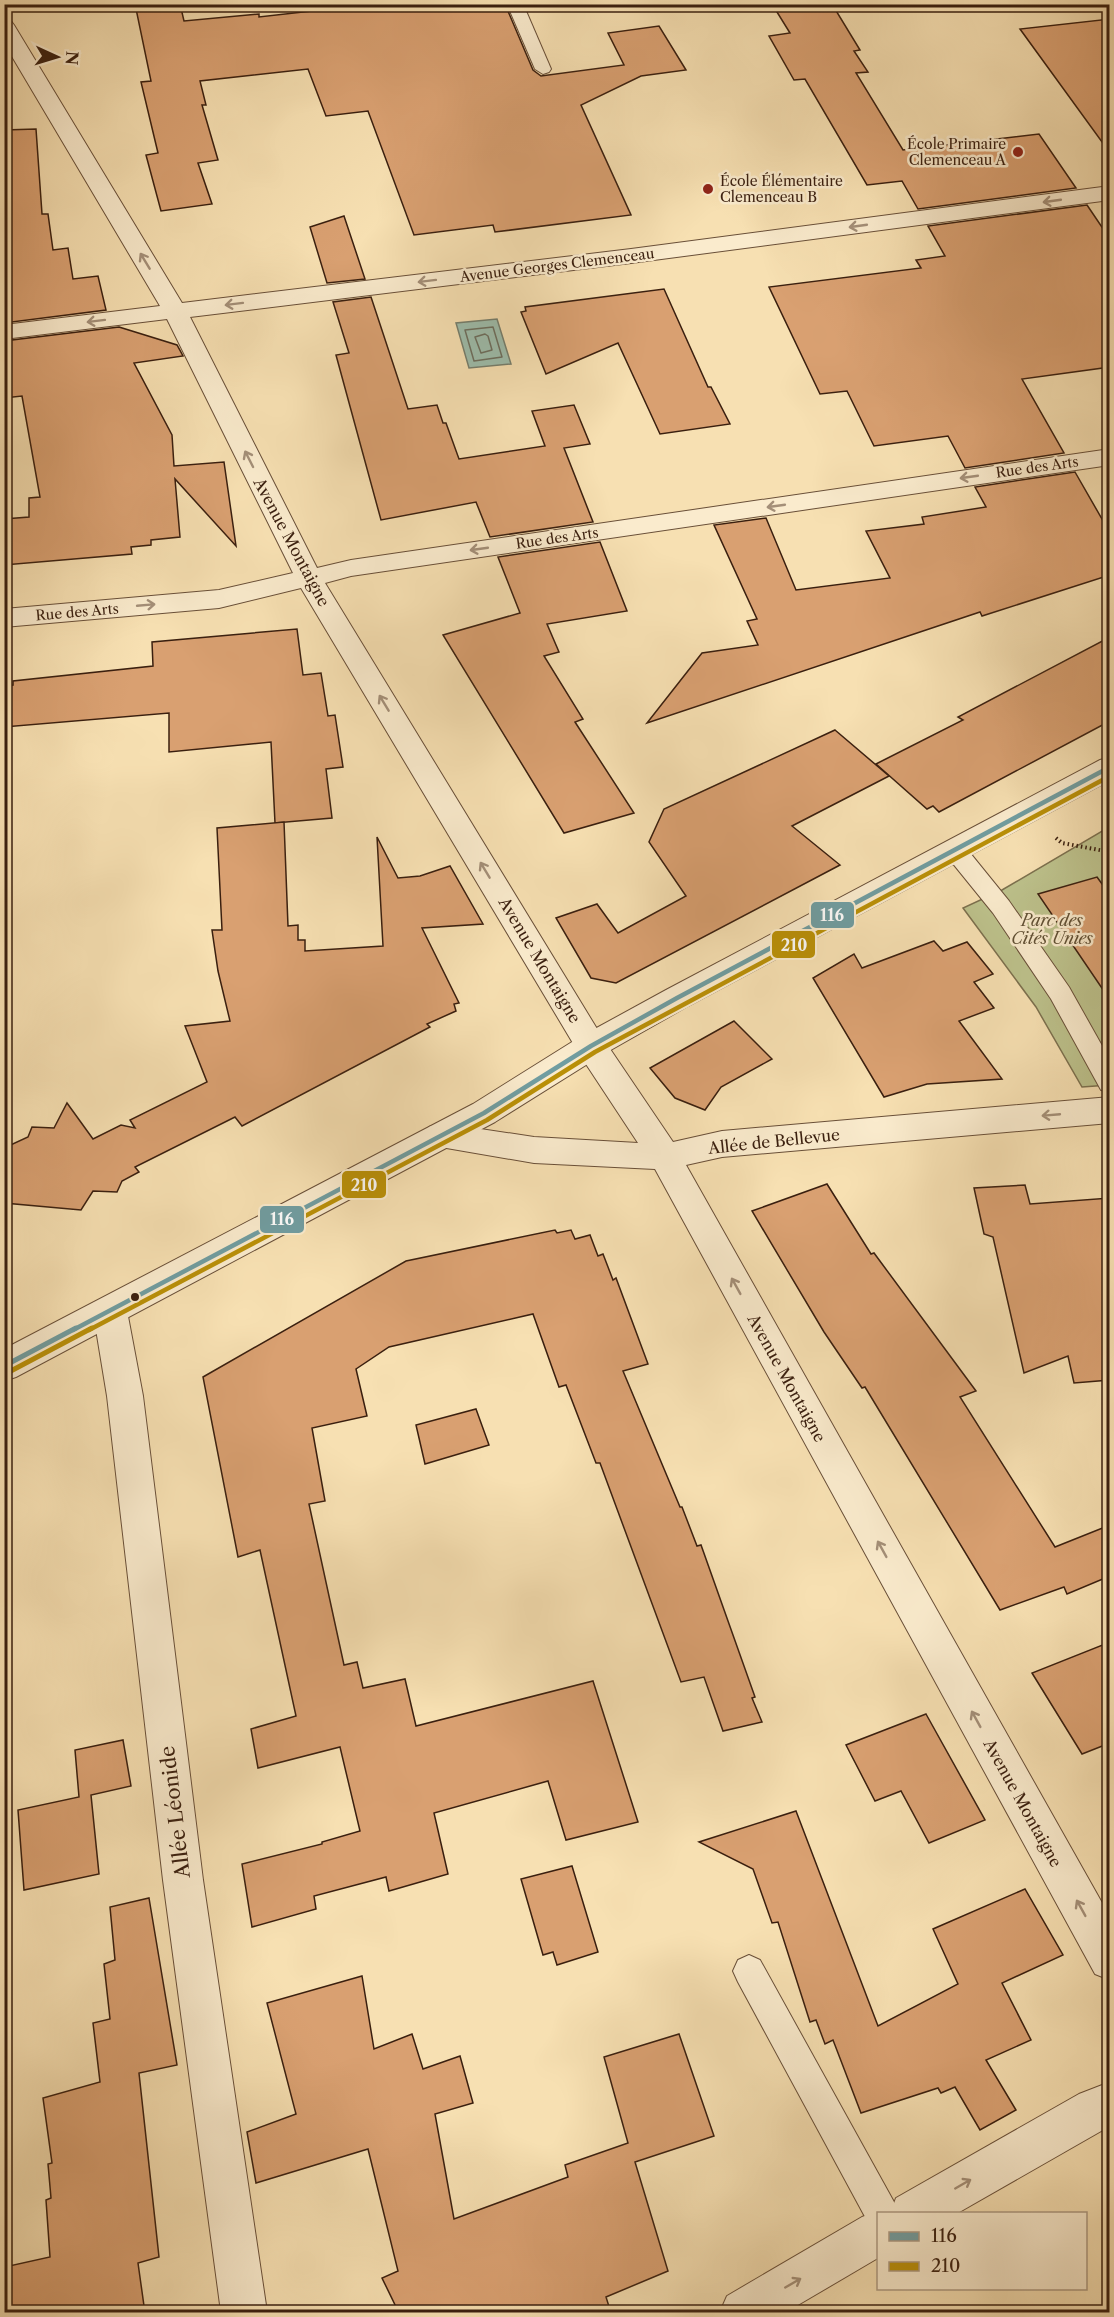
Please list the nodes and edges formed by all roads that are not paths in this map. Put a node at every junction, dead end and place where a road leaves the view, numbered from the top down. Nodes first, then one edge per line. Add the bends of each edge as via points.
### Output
1 (515, 4) edge
2 (4, 24) edge
3 (543, 69) dead end
4 (1110, 193) edge
5 (175, 311) junction
6 (4, 332) edge
7 (1110, 457) edge
8 (309, 579) junction
9 (4, 618) edge
10 (1110, 767) edge
11 (954, 849) junction
12 (591, 1046) junction
13 (1110, 1083) edge
14 (1110, 1110) edge
15 (441, 1136) junction
16 (665, 1157) junction
17 (110, 1311) junction
18 (4, 1366) edge
19 (1110, 1959) edge
20 (748, 1971) dead end
21 (1110, 2104) edge
22 (881, 2212) edge
23 (915, 2212) edge
24 (877, 2234) edge
25 (244, 2313) edge
26 (742, 2313) edge

1 - 3 lane
5 -> 2 street, Avenue Montaigne
4 -> 5 street, Avenue Georges Clemenceau
5 -> 6 street, Avenue Georges Clemenceau
8 -> 5 street, Avenue Montaigne
7 -> 8 street, Rue des Arts via 351,568
9 -> 8 street, Rue des Arts via 219,599
12 -> 8 street, Avenue Montaigne
10 - 11 street
11 - 12 street
11 - 13 lane via 1001,907 1060,993
12 - 15 street
12 - 16 street, Avenue Montaigne
14 -> 16 street, Allée de Bellevue via 722,1144
15 - 16 street, Allée de Bellevue via 534,1150
15 - 17 street
19 -> 16 street, Avenue Montaigne
17 - 18 street
17 - 25 street, Allée Léonide via 124,1396 183,1880
20 - 22 lane
23 -> 21 street via 1094,2109
26 -> 24 street

